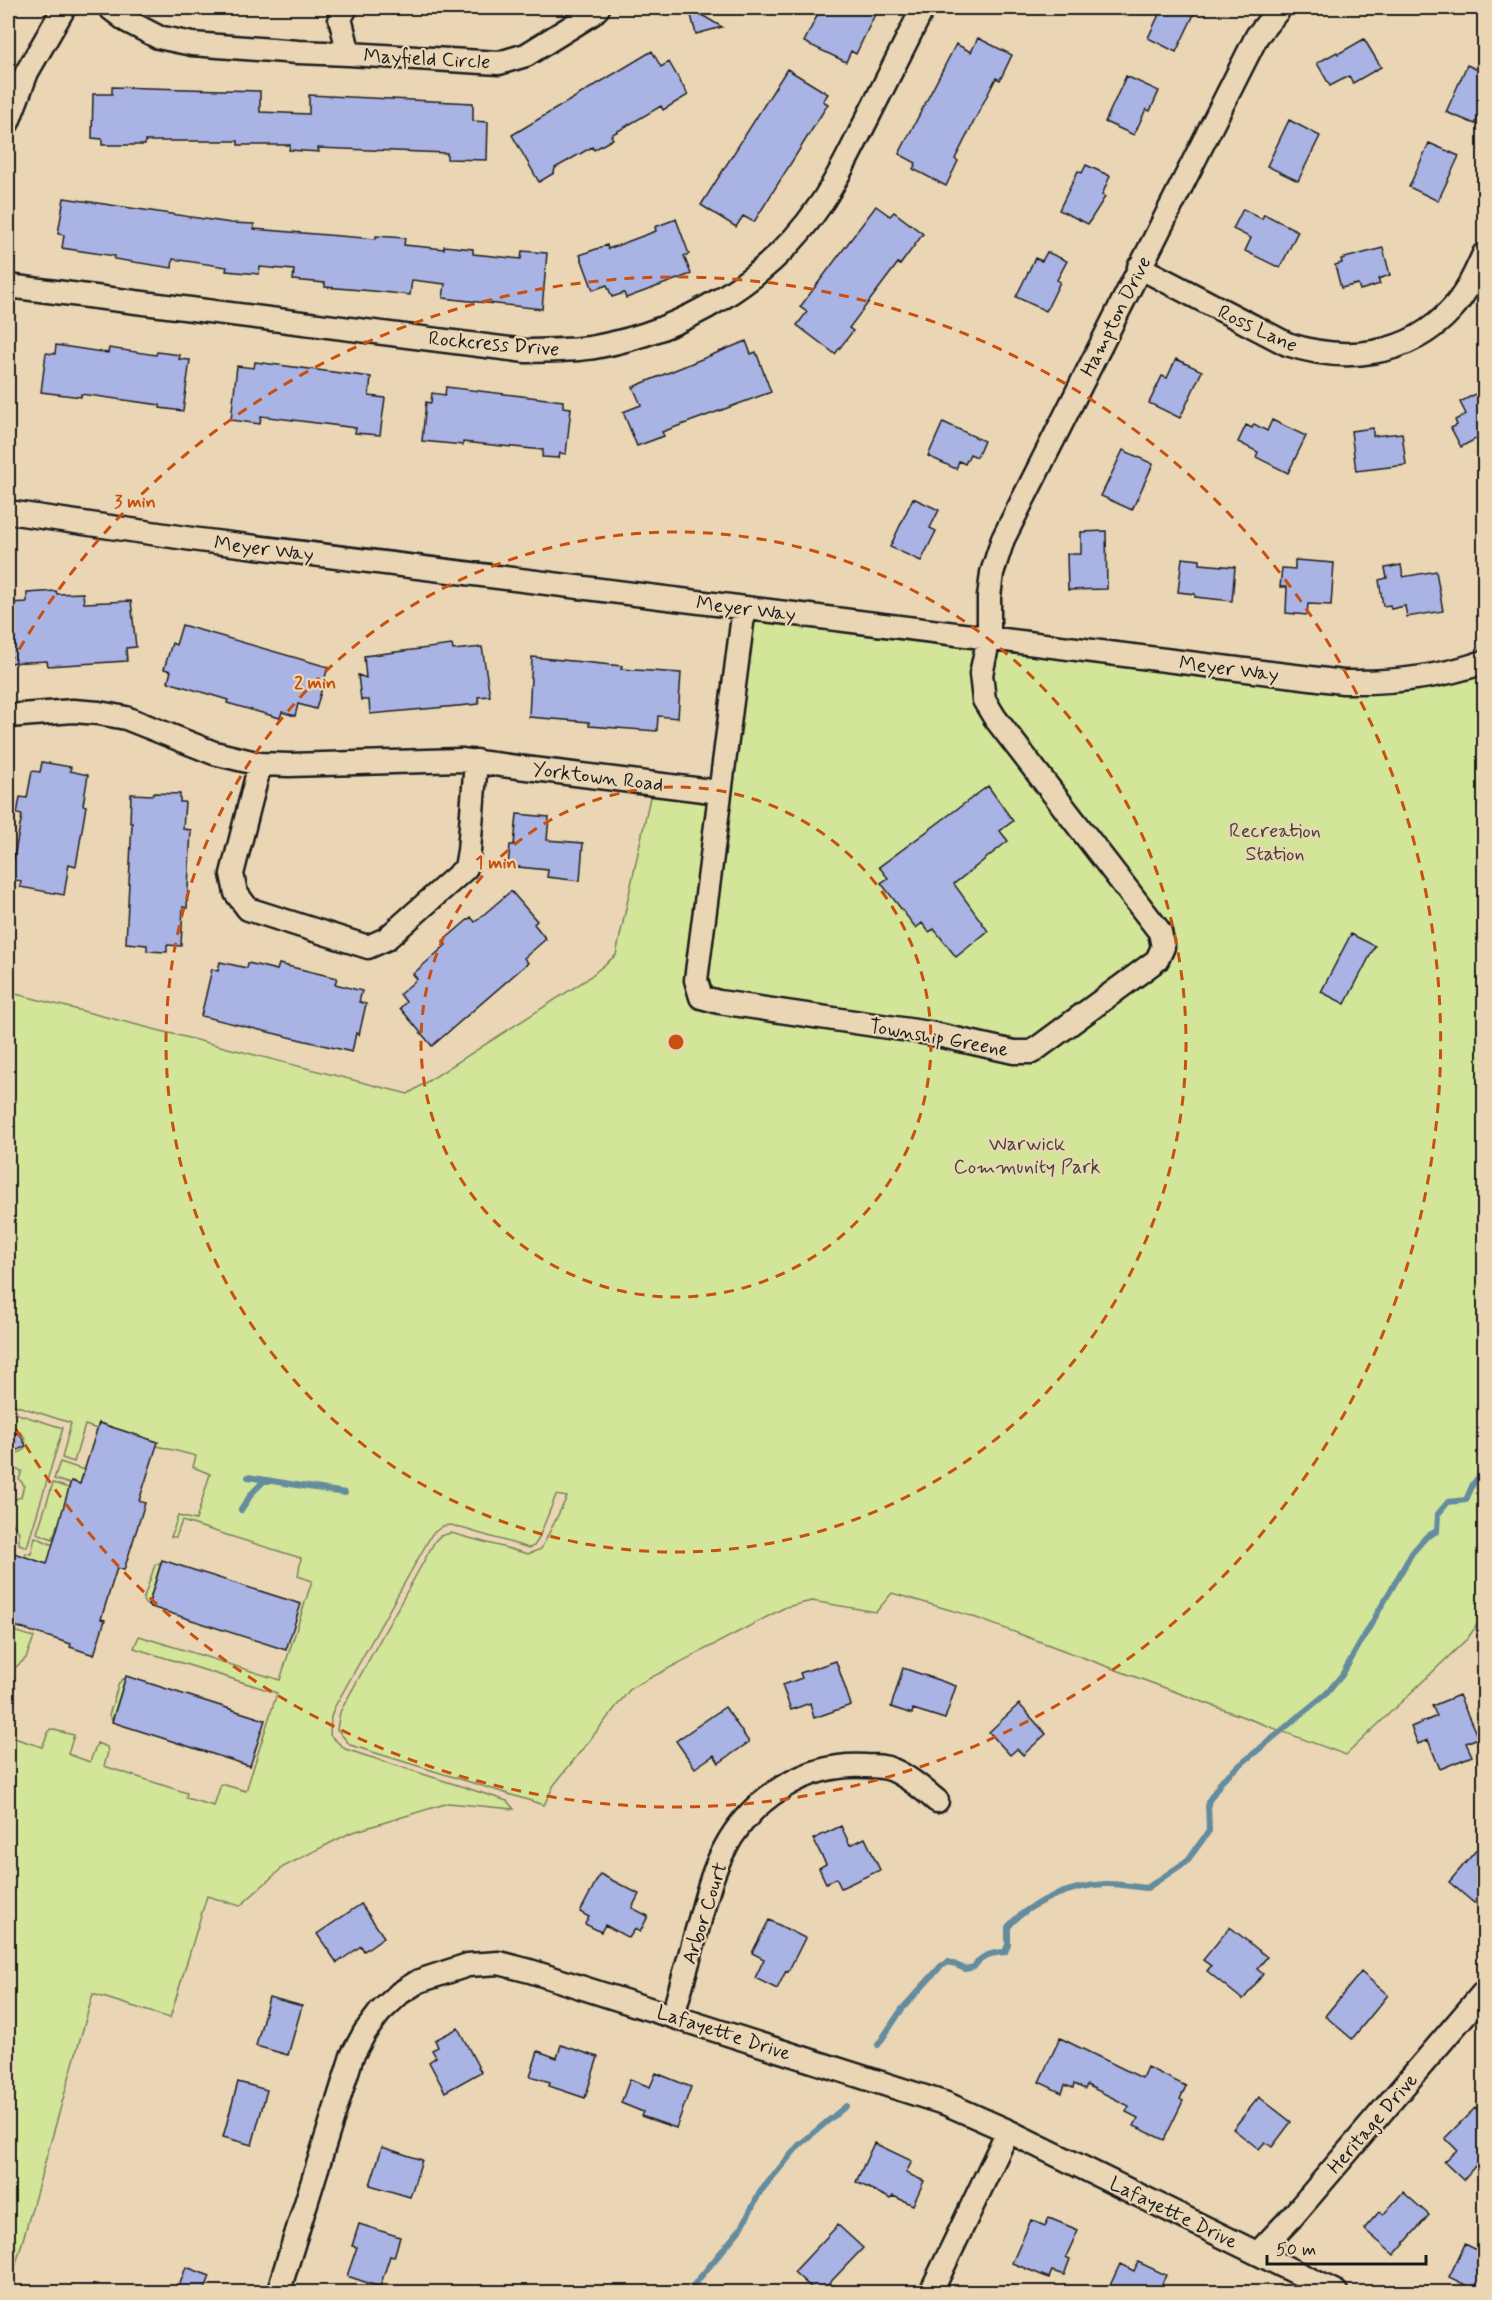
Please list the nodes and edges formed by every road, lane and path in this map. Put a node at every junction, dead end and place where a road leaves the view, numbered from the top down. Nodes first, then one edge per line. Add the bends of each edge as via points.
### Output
1 (64, 8) edge
2 (110, 8) edge
3 (346, 8) edge
4 (598, 8) edge
5 (923, 8) edge
6 (1280, 8) edge
7 (349, 54) junction
8 (8, 122) edge
9 (1485, 254) edge
10 (1139, 267) junction
11 (8, 286) edge
12 (8, 512) edge
13 (744, 608) junction
14 (989, 638) junction
15 (1485, 662) edge
16 (8, 716) edge
17 (468, 760) junction
18 (260, 764) junction
19 (719, 792) junction
20 (937, 1801) dead end
21 (1485, 1992) edge
22 (673, 2015) junction
23 (1008, 2131) junction
24 (1258, 2253) junction
25 (281, 2292) edge
26 (931, 2292) edge
27 (1336, 2292) edge

1 - 8 street via 27,72
2 - 7 street, Mayfield Circle via 158,37 204,45
3 - 7 street, Mayfield Circle via 340,18
4 - 7 street, Mayfield Circle via 526,55 499,63
5 - 11 street, Rockcress Drive via 837,178 805,226 735,290 673,324 638,337 594,347 526,351
6 - 10 street, Hampton Drive via 1257,36
9 - 10 street, Ross Lane via 1470,285 1451,310 1419,336 1391,348 1339,356 1287,344
10 - 14 street, Hampton Drive via 1003,539 992,573
12 - 13 street, Meyer Way via 199,540
13 - 14 street, Meyer Way
13 - 19 street, Township Greene
14 - 15 street, Meyer Way via 1343,682 1429,677
14 - 19 street, Township Greene via 981,674 984,700 1160,932 1163,947 1157,960 1032,1052 701,997 696,980
16 - 18 street, Yorktown Road via 73,711 126,718 229,757
17 - 18 street, Yorktown Road
17 - 18 street via 470,851 466,868 386,939 368,947 248,909 236,893 232,874
17 - 19 street, Yorktown Road
20 - 22 street, Arbor Court via 892,1770 854,1765 804,1776 761,1803 725,1849 711,1882
21 - 24 street, Heritage Drive
22 - 23 street, Lafayette Drive via 943,2103
22 - 25 street, Lafayette Drive via 499,1963 458,1967 419,1981 400,1993 380,2012 352,2056
23 - 24 street, Lafayette Drive
23 - 26 street
24 - 27 street, Lafayette Drive

